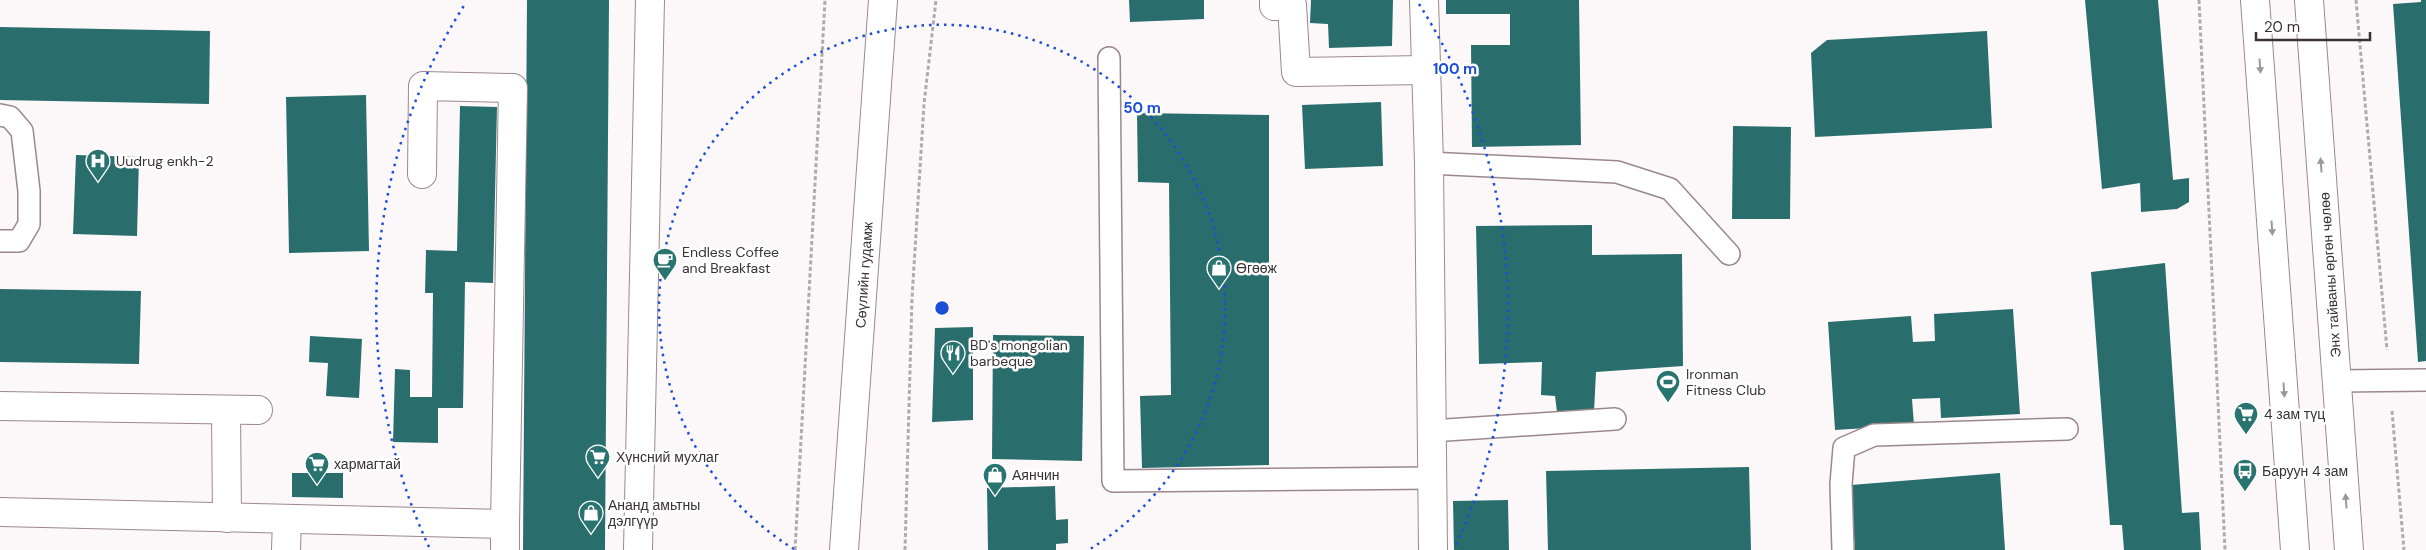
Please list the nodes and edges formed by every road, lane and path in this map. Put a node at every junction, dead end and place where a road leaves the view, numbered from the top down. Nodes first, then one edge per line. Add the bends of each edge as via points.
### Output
1 (650, 0) edge
2 (825, 0) edge
3 (883, 0) edge
4 (936, 0) edge
5 (1274, 0) edge
6 (1424, 0) edge
7 (2199, 0) edge
8 (2255, 0) edge
9 (2309, 0) edge
10 (2356, 0) edge
11 (1109, 58) dead end
12 (1424, 70) junction
13 (0, 116) edge
14 (1429, 163) junction
15 (422, 174) dead end
16 (0, 241) edge
17 (1729, 254) dead end
18 (2390, 380) junction
19 (2426, 380) edge
20 (2338, 381) junction
21 (0, 406) edge
22 (258, 410) dead end
23 (226, 411) junction
24 (1615, 419) dead end
25 (2067, 428) dead end
26 (1432, 431) junction
27 (1433, 478) junction
28 (0, 512) edge
29 (227, 518) junction
30 (287, 519) junction
31 (505, 537) edge
32 (286, 550) edge
33 (638, 550) edge
34 (795, 550) edge
35 (844, 550) edge
36 (904, 550) edge
37 (1433, 550) edge
38 (1843, 550) edge
39 (2225, 550) edge
40 (2295, 550) edge
41 (2349, 550) edge
42 (2404, 550) edge

1 - 33 main road
2 - 34 path
3 - 35 main road, Сөүлийн гудамж
4 - 36 path via 924,104 913,288
5 - 12 main road via 1274,6 1292,5 1296,72
6 - 12 main road
7 - 39 path
8 -> 40 main road
20 -> 9 main road, Энх тайваны өргөн чөлөө
10 - 18 path
11 - 27 lane via 1113,481
12 - 14 main road
13 - 16 lane via 10,117 22,131 30,224 19,241
14 - 17 lane via 1617,172 1670,189
14 - 26 main road
15 - 31 main road via 423,86 513,88
18 - 19 lane
18 - 20 lane
18 - 42 path
41 -> 20 main road, Энх тайваны өргөн чөлөө
21 - 23 main road
22 - 23 main road
23 - 29 main road
24 - 26 lane
25 - 38 lane via 1874,434 1844,448 1841,484
26 - 27 main road
27 - 37 main road
28 - 29 main road
29 - 30 main road
30 - 31 main road
30 - 32 main road

